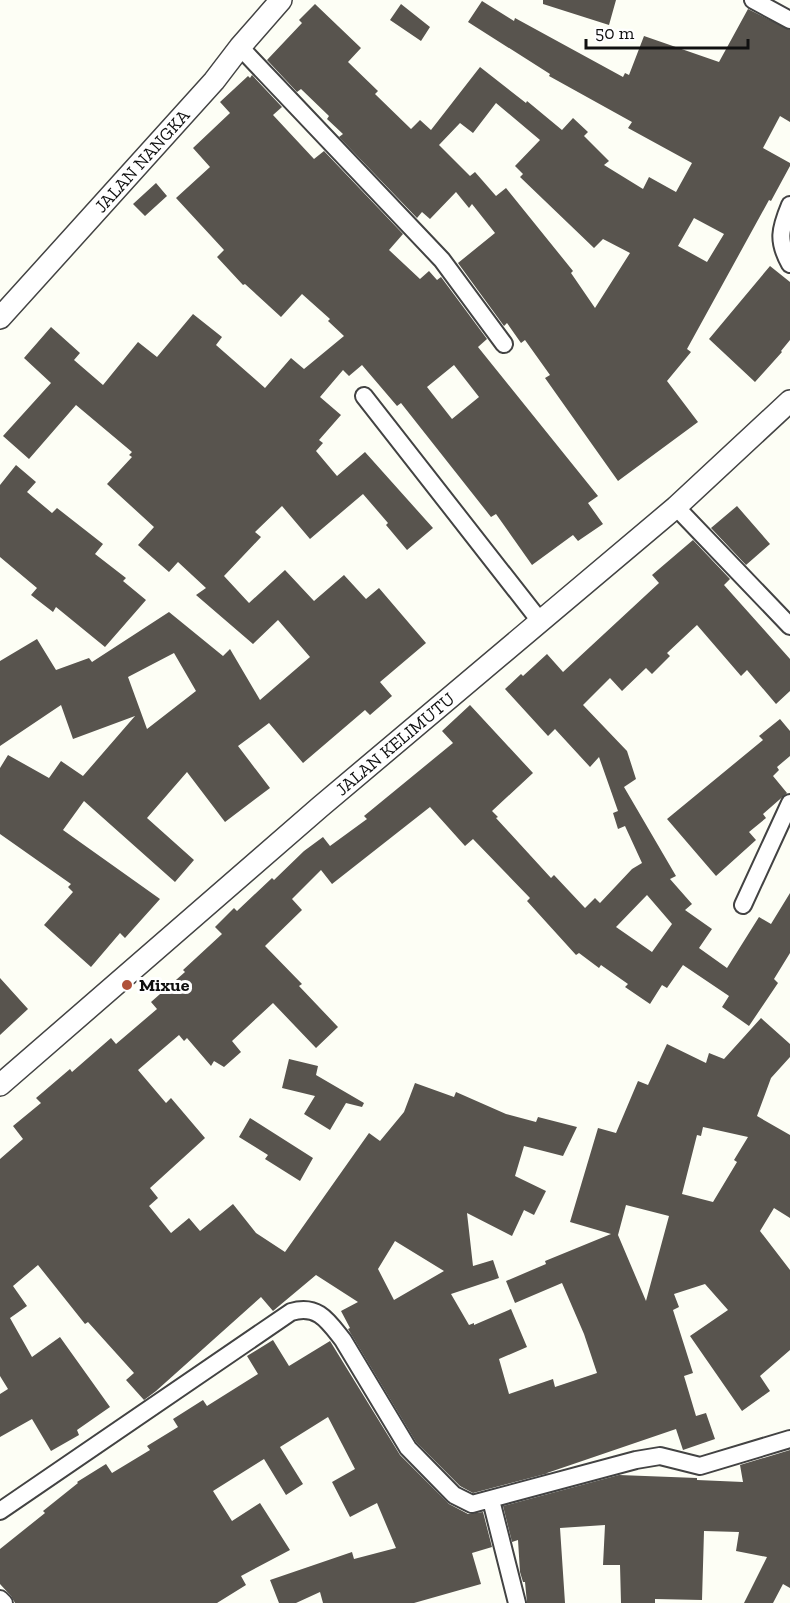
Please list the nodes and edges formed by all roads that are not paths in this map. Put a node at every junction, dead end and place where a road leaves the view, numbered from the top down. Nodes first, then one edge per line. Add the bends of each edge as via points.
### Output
1 (280, 0) edge
2 (753, 0) edge
3 (790, 20) edge
4 (240, 47) junction
5 (790, 205) edge
6 (790, 264) edge
7 (0, 318) edge
8 (504, 344) dead end
9 (364, 396) dead end
10 (790, 401) edge
11 (676, 507) junction
12 (540, 621) junction
13 (790, 626) edge
14 (790, 804) edge
15 (743, 905) dead end
16 (0, 1085) edge
17 (790, 1439) edge
18 (491, 1500) junction
19 (0, 1511) edge
20 (0, 1599) edge
21 (4, 1603) edge
22 (517, 1603) edge

1 - 4 street, JALAN NANGKA
2 - 3 street
4 - 7 street, JALAN NANGKA via 214,81
4 - 8 street via 442,260
5 - 6 street via 781,227 781,246
9 - 12 street
10 - 11 street, JALAN KELIMUTU
11 - 12 street, JALAN KELIMUTU
11 - 13 street
12 - 16 street, JALAN KELIMUTU
14 - 15 street
17 - 18 street via 700,1466 660,1456 636,1460
18 - 19 street via 472,1504 463,1501 426,1468 408,1448 344,1340 331,1324 304,1308 291,1312
18 - 22 street
20 - 21 street

